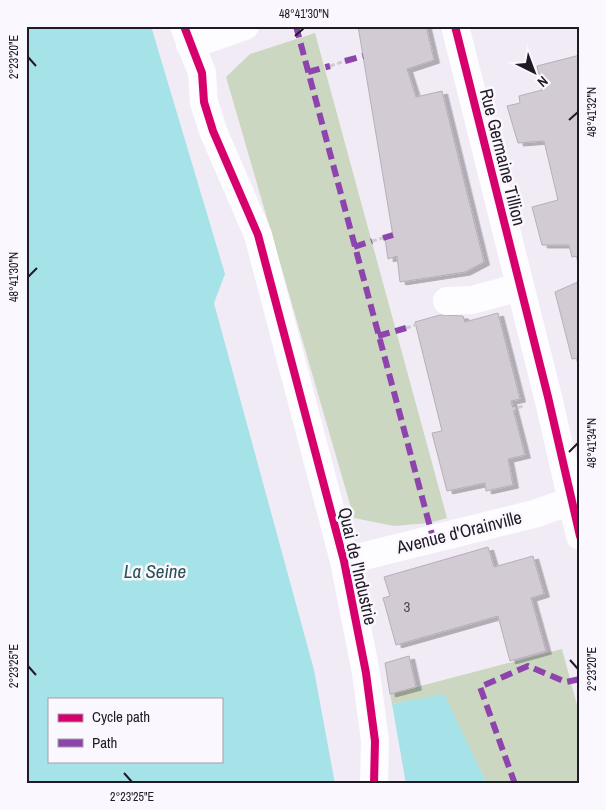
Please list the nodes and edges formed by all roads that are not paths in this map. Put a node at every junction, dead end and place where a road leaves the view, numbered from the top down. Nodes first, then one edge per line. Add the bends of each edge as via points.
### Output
1 (245, 26) edge
2 (455, 26) edge
3 (187, 36) edge
4 (521, 291) junction
5 (447, 301) dead end
6 (576, 499) edge
7 (580, 536) edge
8 (344, 561) junction
9 (374, 784) edge

1 - 3 street
2 - 4 street, Rue Germaine Tillion
3 - 8 street, Quai de l'Industrie via 202,73 204,102 213,131 258,234
4 - 5 street
4 - 6 street, Rue Germaine Tillion
6 - 7 street, Rue Germaine Tillion
6 - 8 street, Avenue d'Orainville via 534,514
8 - 9 street, Quai de l'Industrie via 374,731

